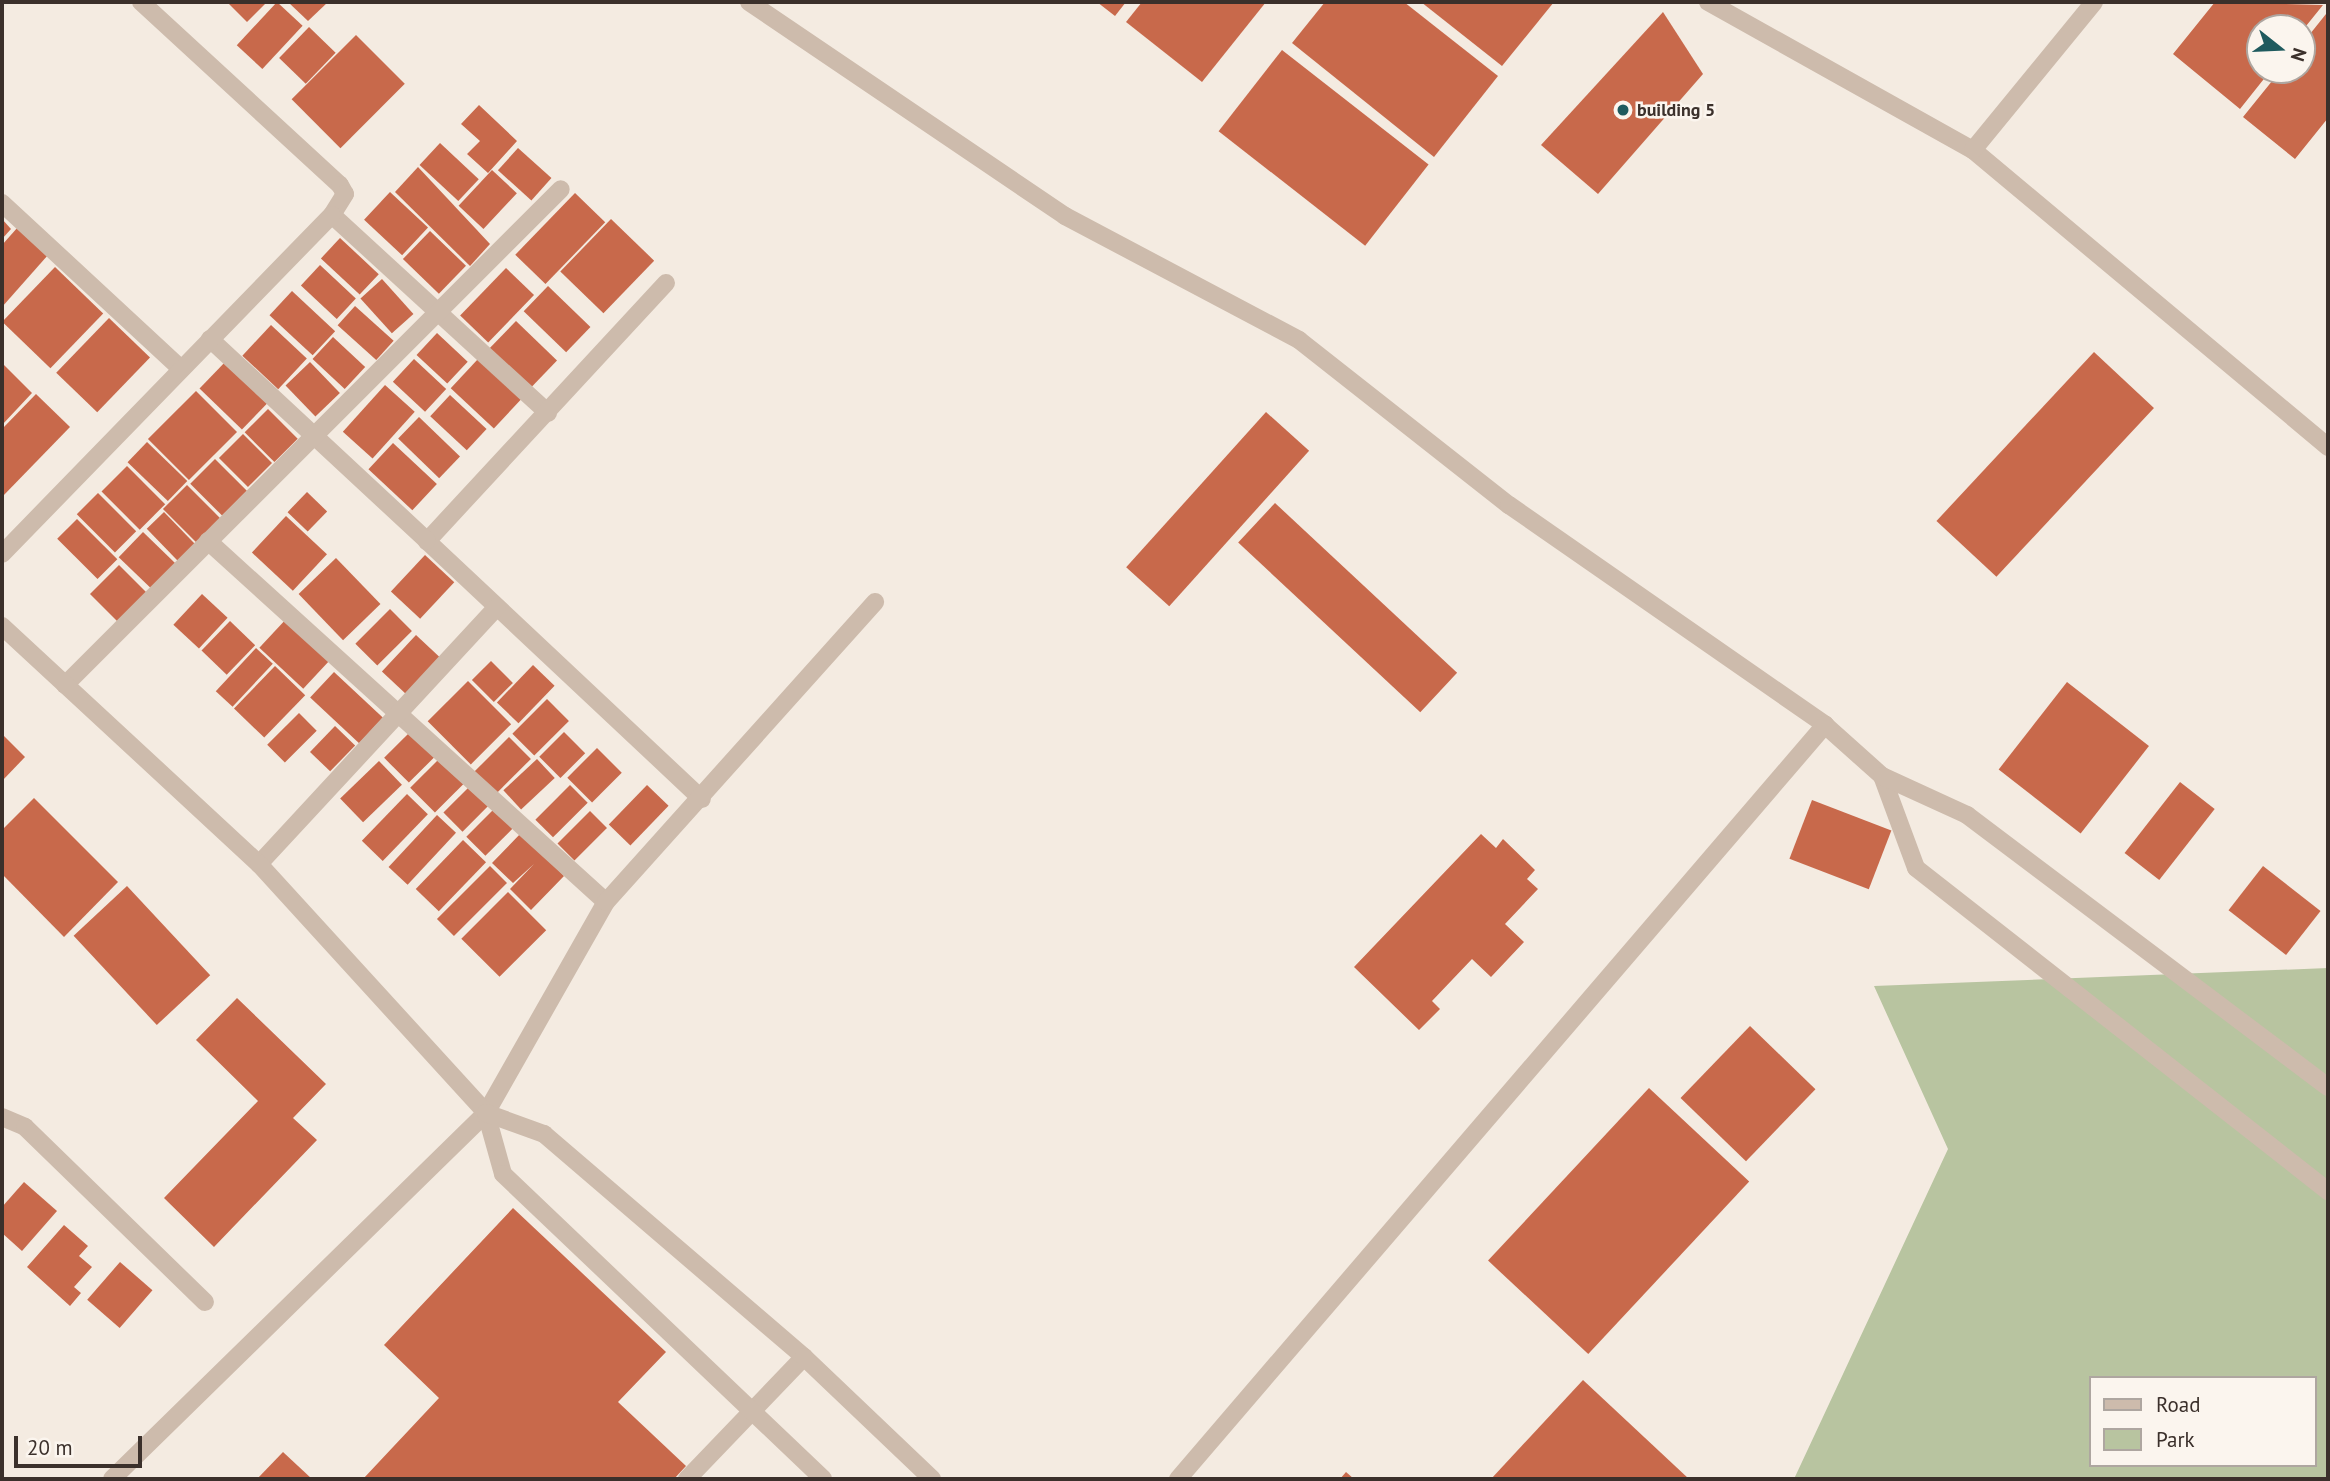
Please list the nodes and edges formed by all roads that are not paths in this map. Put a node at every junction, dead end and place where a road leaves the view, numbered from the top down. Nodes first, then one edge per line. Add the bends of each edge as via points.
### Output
1 (141, 2) edge
2 (750, 2) edge
3 (1708, 2) edge
4 (2094, 2) edge
5 (1973, 150) junction
6 (561, 189) dead end
7 (2, 203) edge
8 (332, 215) junction
9 (666, 283) dead end
10 (437, 312) junction
11 (210, 339) junction
12 (181, 369) junction
13 (548, 413) junction
14 (315, 435) junction
15 (2328, 447) edge
16 (208, 541) junction
17 (427, 541) junction
18 (2, 554) edge
19 (875, 602) dead end
20 (497, 607) junction
21 (2, 626) edge
22 (65, 685) junction
23 (399, 714) junction
24 (1825, 725) junction
25 (1882, 776) junction
26 (702, 799) junction
27 (260, 864) junction
28 (606, 902) junction
29 (2328, 1087) edge
30 (486, 1113) junction
31 (2, 1117) edge
32 (2328, 1191) edge
33 (205, 1302) dead end
34 (804, 1357) junction
35 (752, 1412) junction
36 (112, 1479) edge
37 (687, 1479) edge
38 (823, 1479) edge
39 (932, 1479) edge
40 (1178, 1479) edge

1 - 8 street via 340,185 345,194
2 - 24 street via 1065,216 1299,341 1509,505
3 - 5 street
4 - 5 street
5 - 15 street
6 - 10 street
7 - 12 street
8 - 10 street
8 - 11 street
9 - 13 street
10 - 13 street
10 - 14 street
11 - 12 street
11 - 14 street
12 - 18 street
13 - 17 street
14 - 16 street
14 - 17 street
16 - 22 street
16 - 23 street
17 - 20 street
19 - 26 street
20 - 23 street
20 - 26 street
21 - 22 street
22 - 27 street
23 - 27 street
23 - 28 street
24 - 25 street
24 - 40 street
25 - 29 street via 1967,815
25 - 32 street via 1916,868
26 - 28 street
27 - 30 street
28 - 30 street
30 - 34 street via 544,1134
30 - 35 street via 503,1174
30 - 36 street
31 - 33 street via 25,1127
34 - 35 street
34 - 39 street
35 - 37 street
35 - 38 street

